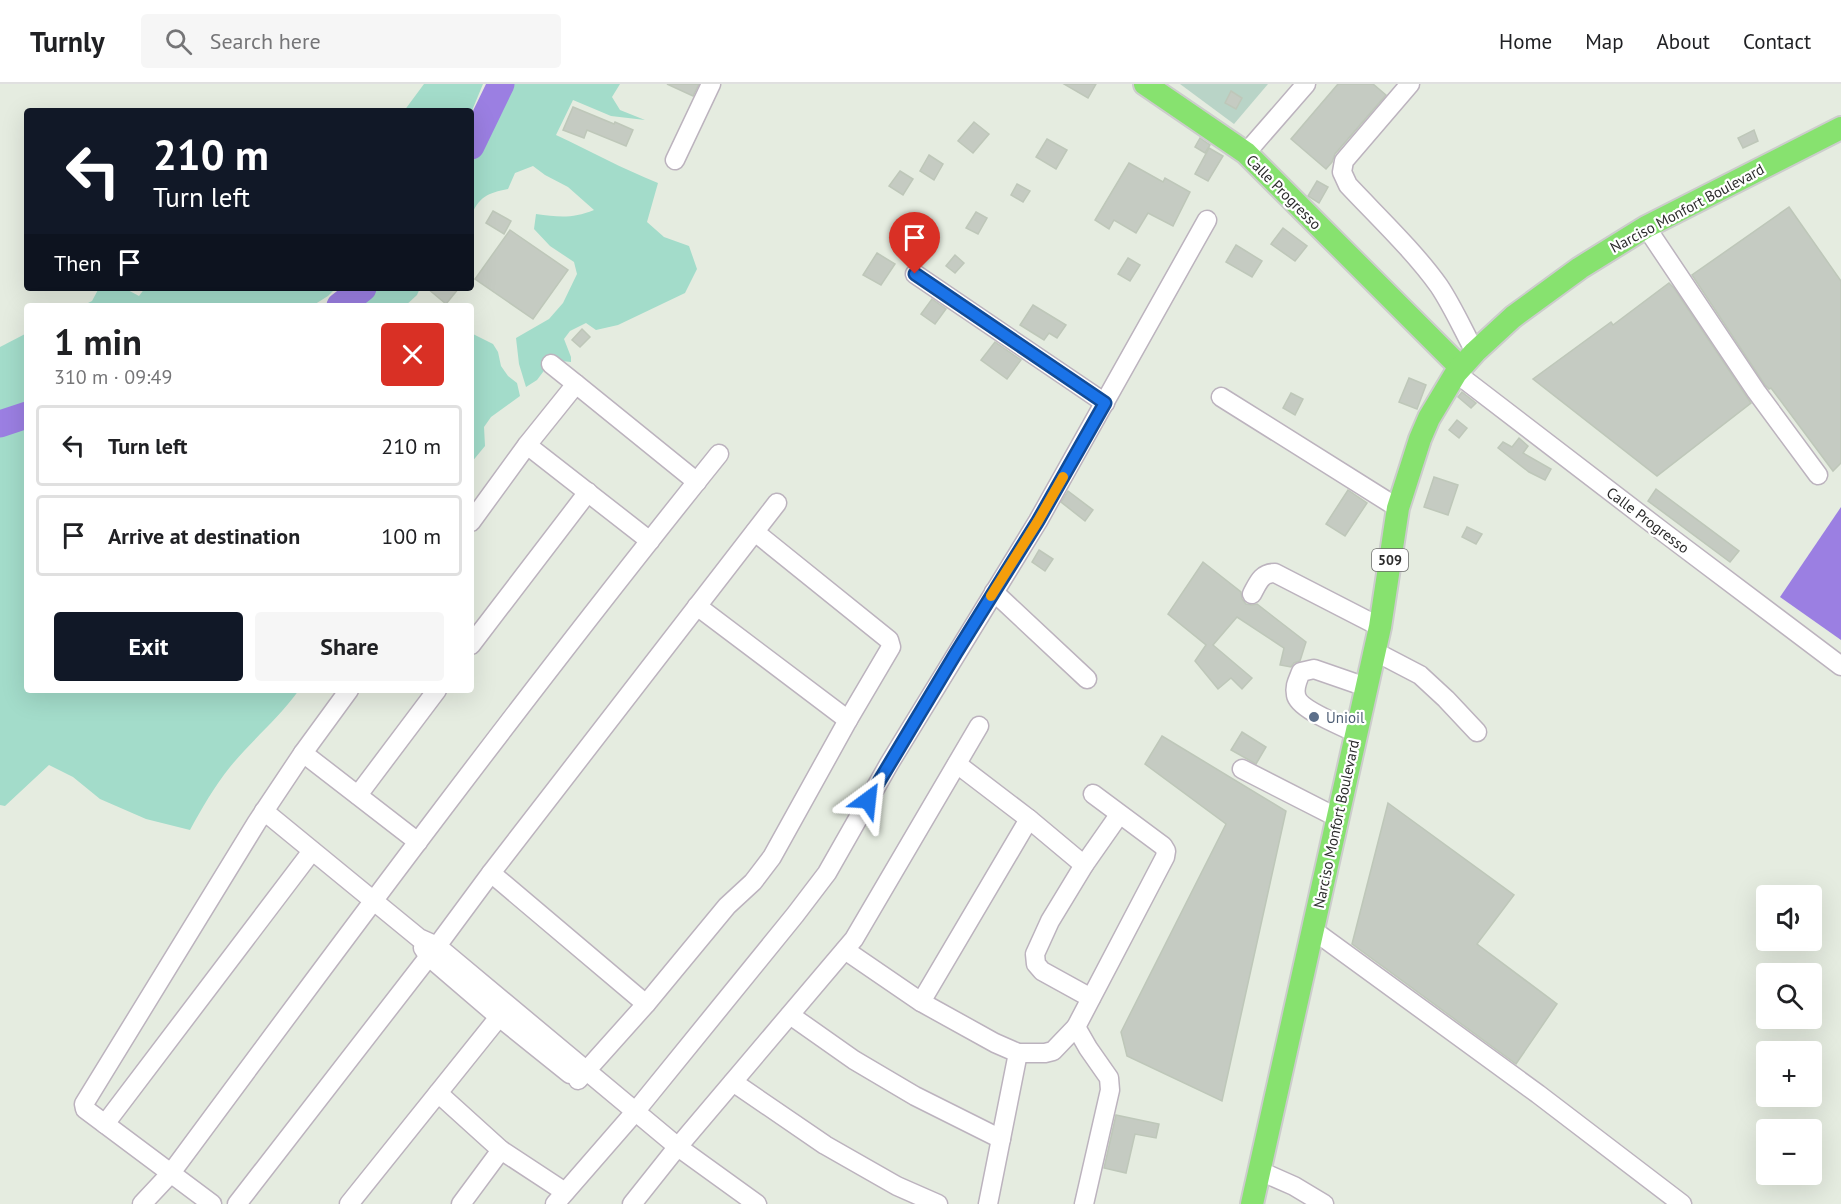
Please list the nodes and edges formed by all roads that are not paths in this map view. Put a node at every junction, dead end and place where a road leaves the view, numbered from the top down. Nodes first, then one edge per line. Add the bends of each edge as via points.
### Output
1 (711, 84) edge
2 (1145, 84) edge
3 (1306, 84) edge
4 (1410, 84) edge
5 (1841, 128) edge
6 (1246, 153) junction
7 (675, 160) dead end
8 (1207, 220) dead end
9 (1646, 227) junction
10 (915, 274) dead end
11 (551, 364) dead end
12 (1464, 364) junction
13 (576, 384) junction
14 (1221, 397) dead end
15 (1105, 403) junction
16 (527, 445) junction
17 (719, 454) dead end
18 (1818, 475) dead end
19 (697, 482) junction
20 (588, 492) junction
21 (777, 503) dead end
22 (1398, 508) junction
23 (474, 518) edge
24 (755, 532) junction
25 (650, 541) junction
26 (994, 592) junction
27 (1252, 594) dead end
28 (697, 606) junction
29 (1380, 627) junction
30 (474, 641) edge
31 (1374, 651) junction
32 (1841, 666) edge
33 (1087, 679) dead end
34 (1366, 687) junction
35 (347, 693) edge
36 (435, 693) edge
37 (848, 720) junction
38 (979, 726) dead end
39 (1477, 732) dead end
40 (1356, 733) junction
41 (303, 753) junction
42 (957, 764) junction
43 (1242, 769) dead end
44 (1093, 794) dead end
45 (358, 795) junction
46 (264, 812) junction
47 (1119, 815) junction
48 (1336, 817) junction
49 (1029, 819) junction
50 (418, 842) junction
51 (312, 851) junction
52 (1084, 865) junction
53 (491, 873) junction
54 (373, 901) junction
55 (1313, 930) junction
56 (845, 950) junction
57 (433, 952) junction
58 (1091, 998) junction
59 (921, 1002) junction
60 (646, 1004) junction
61 (790, 1015) junction
62 (499, 1017) junction
63 (1076, 1027) junction
64 (1018, 1053) junction
65 (582, 1076) junction
66 (734, 1082) junction
67 (438, 1093) junction
68 (631, 1117) junction
69 (105, 1124) junction
70 (1001, 1139) junction
71 (501, 1150) junction
72 (675, 1151) junction
73 (1260, 1171) junction
74 (171, 1173) junction
75 (560, 1198) edge
76 (142, 1204) edge
77 (212, 1204) edge
78 (237, 1204) edge
79 (349, 1204) edge
80 (461, 1204) edge
81 (632, 1204) edge
82 (735, 1204) edge
83 (757, 1204) edge
84 (938, 1204) edge
85 (988, 1204) edge
86 (1084, 1204) edge
87 (1252, 1204) edge
88 (1324, 1204) edge
89 (1682, 1204) edge

1 - 7 street
2 - 6 main road, Calle Progresso
3 - 6 street
4 - 12 street via 1344,161 1342,172 1348,185 1439,287 1455,313
5 - 9 main road, Narciso Monfort Boulevard / 509
6 - 12 main road, Calle Progresso
8 - 15 street
9 - 12 main road, Narciso Monfort Boulevard / 509 via 1580,268 1513,317
9 - 18 street via 1756,391
10 - 15 street
11 - 13 street
12 - 22 main road, Narciso Monfort Boulevard / 509 via 1429,418
12 - 32 street, Calle Progresso via 1662,531
13 - 16 street
13 - 19 street
14 - 22 street
15 - 26 street
16 - 20 street
16 - 23 street
17 - 19 street
19 - 25 street
20 - 25 street
20 - 30 street
21 - 24 street
22 - 29 main road, Narciso Monfort Boulevard / 509
24 - 28 street
24 - 37 street via 890,640 891,647
25 - 50 street
26 - 33 street
26 - 68 street via 827,873
27 - 29 street via 1263,576 1275,573
28 - 37 street
28 - 53 street
29 - 31 main road, Narciso Monfort Boulevard / 509
31 - 34 main road, Narciso Monfort Boulevard / 509
31 - 39 street via 1420,675
34 - 40 main road, Narciso Monfort Boulevard / 509
34 - 40 street via 1314,669 1301,672 1295,685 1296,698 1303,706
35 - 41 street
36 - 45 street
37 - 60 street via 768,864
38 - 42 street
40 - 48 main road, Narciso Monfort Boulevard / 509
41 - 45 street
41 - 46 street
42 - 49 street
42 - 56 street
43 - 48 street
44 - 47 street
45 - 50 street
46 - 51 street
46 - 69 street via 84,1104
47 - 52 street
47 - 58 street via 1163,846 1166,857
48 - 55 main road, Narciso Monfort Boulevard / 509
49 - 52 street
49 - 59 street
50 - 54 street
51 - 54 street
51 - 69 street
52 - 58 street via 1035,954 1042,971
53 - 57 street
53 - 60 street
54 - 57 street
54 - 74 street
55 - 73 main road, Narciso Monfort Boulevard / 509
55 - 89 street
56 - 59 street
56 - 61 street
57 - 62 street
57 - 65 street
57 - 78 street
58 - 63 street
59 - 64 street
60 - 65 street
61 - 66 street
61 - 70 street via 915,1096
62 - 65 street
62 - 67 street
63 - 64 street via 1053,1051
63 - 86 street via 1109,1078 1110,1090
64 - 70 street
65 - 68 street
66 - 72 street
66 - 84 street via 825,1145 897,1186
67 - 71 street
67 - 79 street
68 - 72 street
68 - 75 street
69 - 74 street
70 - 85 street
71 - 75 street
71 - 80 street
72 - 81 street
72 - 82 street
72 - 83 street
73 - 87 main road, Narciso Monfort Boulevard / 509
73 - 88 street
74 - 76 street
74 - 77 street

